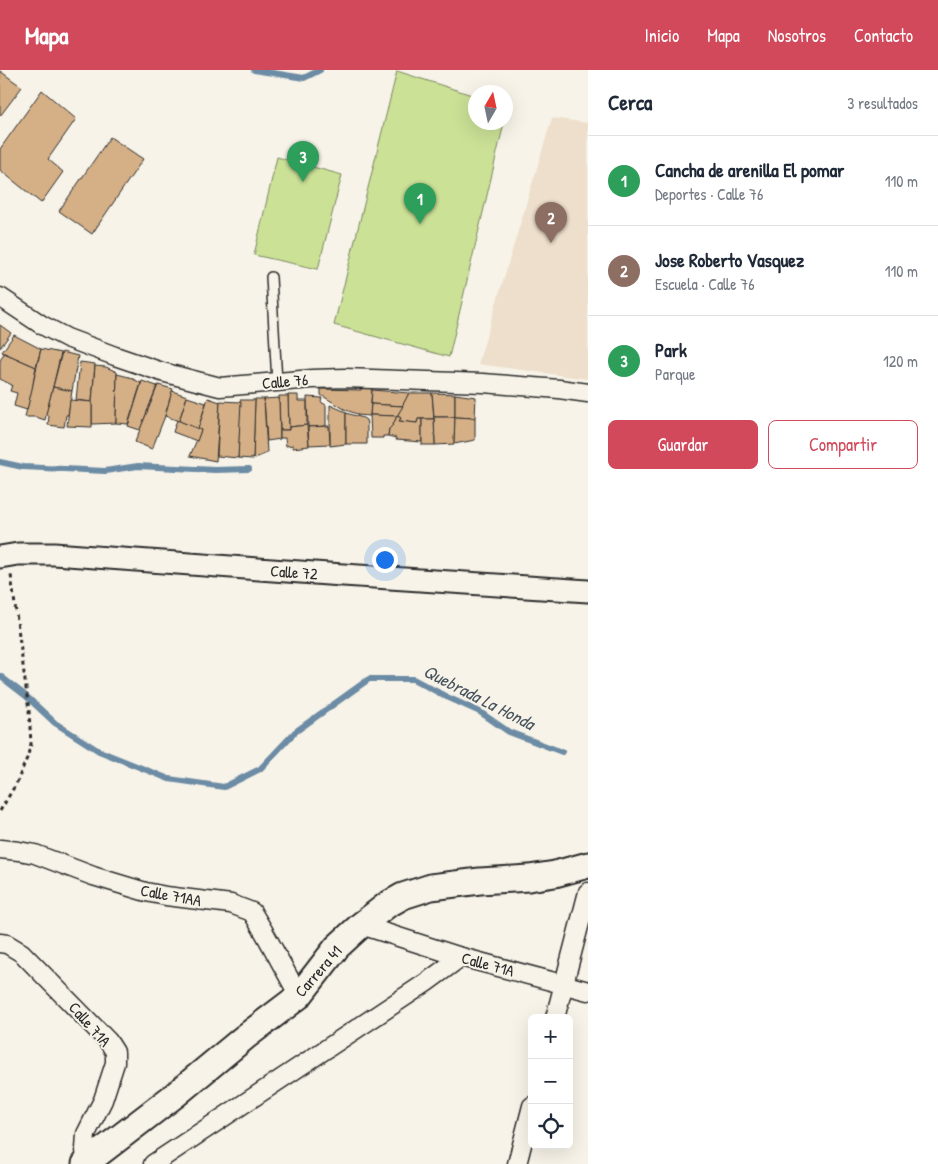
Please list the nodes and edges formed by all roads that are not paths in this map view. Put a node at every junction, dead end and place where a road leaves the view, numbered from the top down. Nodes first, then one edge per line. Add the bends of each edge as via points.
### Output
1 (271, 277) dead end
2 (0, 297) edge
3 (277, 382) junction
4 (588, 393) edge
5 (5, 564) edge
6 (588, 591) edge
7 (0, 849) edge
8 (588, 866) edge
9 (588, 892) edge
10 (361, 925) junction
11 (0, 942) edge
12 (461, 957) junction
13 (564, 985) junction
14 (588, 991) edge
15 (299, 996) junction
16 (556, 1014) edge
17 (528, 1121) edge
18 (85, 1163) edge
19 (153, 1164) edge
20 (517, 1164) edge

1 - 3 lane
2 - 3 street, Calle 76 via 67,338 162,372 220,387
3 - 4 street, Calle 76 via 345,378 454,381
5 - 6 street, Calle 72 via 18,554 54,554
7 - 15 street, Calle 71AA via 35,854 146,892 231,904 252,912
8 - 10 main road, Carrera 41 via 529,878 431,887 403,896
9 - 13 street
10 - 12 street, Calle 71A
10 - 15 main road, Carrera 41 via 337,948
11 - 18 street, Calle 71A via 22,953 115,1052 106,1094 86,1134
12 - 13 street, Calle 71A
12 - 19 street
13 - 14 street, Calle 71A
13 - 16 street
15 - 18 main road, Carrera 41
17 - 20 street

